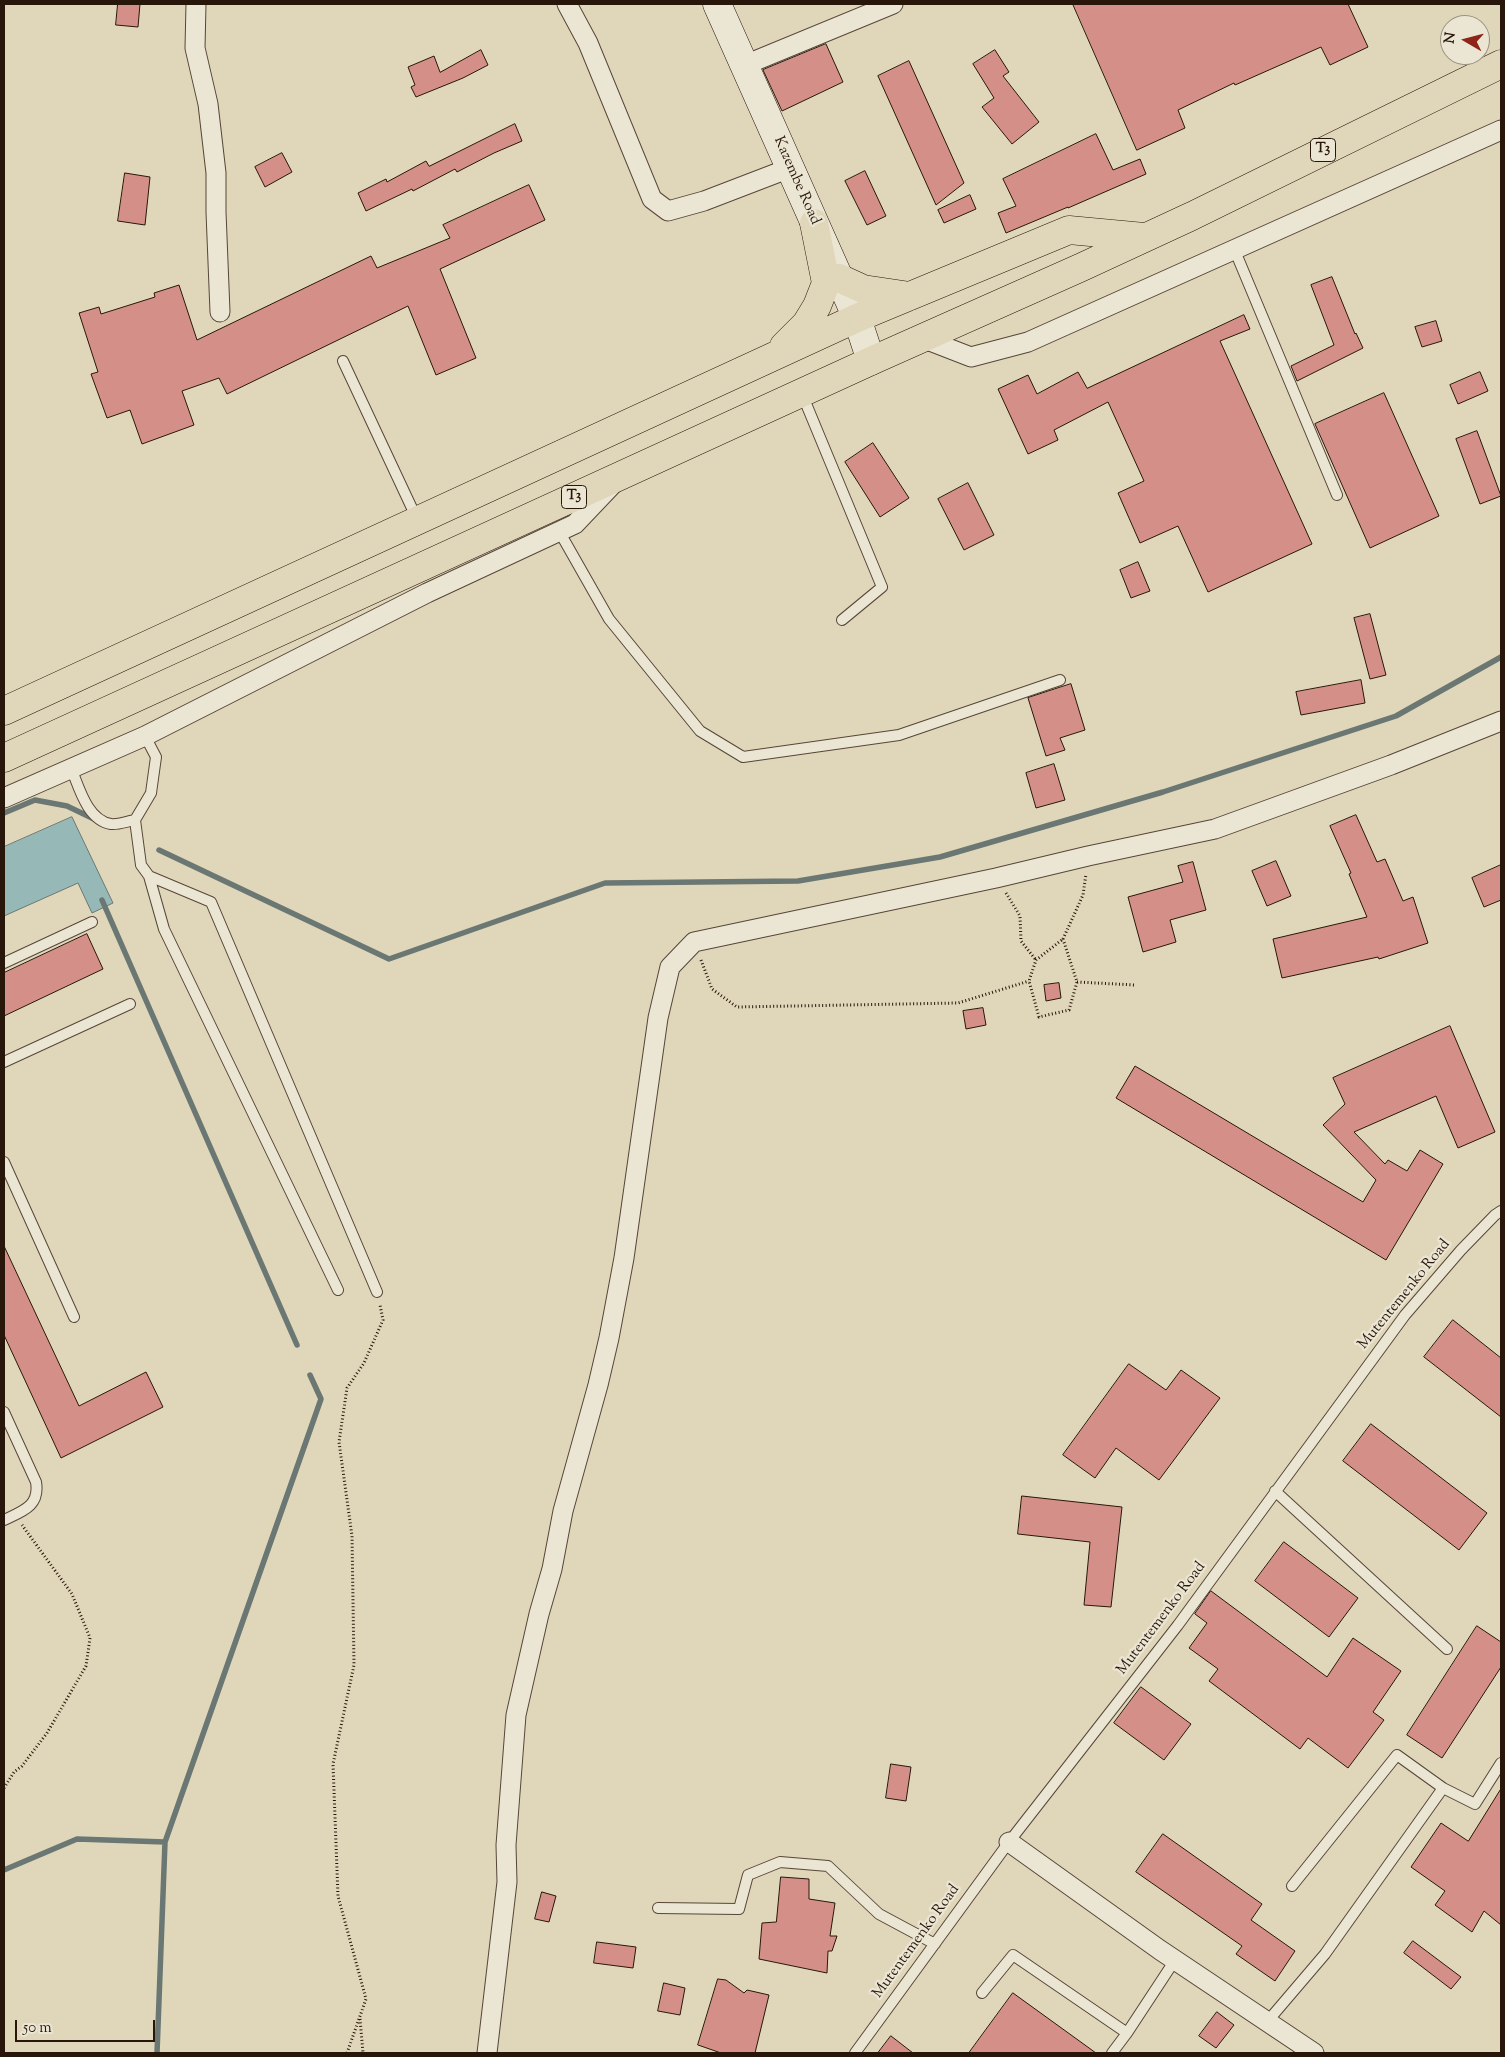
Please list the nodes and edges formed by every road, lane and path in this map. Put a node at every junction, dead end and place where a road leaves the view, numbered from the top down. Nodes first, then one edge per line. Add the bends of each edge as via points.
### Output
1 (196, 4) edge
2 (568, 4) edge
3 (717, 4) edge
4 (894, 4) edge
5 (1501, 64) edge
6 (745, 65) junction
7 (1501, 130) edge
8 (790, 168) junction
9 (814, 223) junction
10 (1146, 237) junction
11 (1235, 251) junction
12 (839, 278) junction
13 (910, 296) junction
14 (220, 312) dead end
15 (857, 318) junction
16 (922, 338) junction
17 (772, 357) junction
18 (343, 361) dead end
19 (871, 361) junction
20 (801, 393) junction
21 (623, 474) junction
22 (1337, 495) dead end
23 (417, 520) junction
24 (559, 532) junction
25 (842, 620) dead end
26 (1060, 680) dead end
27 (4, 711) edge
28 (1501, 721) edge
29 (145, 736) junction
30 (4, 758) edge
31 (72, 768) junction
32 (4, 798) edge
33 (135, 820) junction
34 (1088, 856) junction
35 (149, 876) junction
36 (996, 878) junction
37 (92, 922) dead end
38 (1063, 939) junction
39 (694, 942) junction
40 (1036, 960) junction
41 (4, 963) edge
42 (1029, 981) junction
43 (1076, 982) junction
44 (1135, 985) dead end
45 (130, 1004) dead end
46 (4, 1062) edge
47 (4, 1162) edge
48 (1501, 1211) edge
49 (338, 1290) dead end
50 (377, 1292) joint
51 (74, 1317) dead end
52 (4, 1412) edge
53 (1275, 1492) junction
54 (14, 1514) junction
55 (4, 1520) edge
56 (1446, 1649) dead end
57 (1501, 1763) edge
58 (4, 1788) edge
59 (1443, 1788) junction
60 (1009, 1842) junction
61 (1292, 1886) dead end
62 (658, 1908) dead end
63 (934, 1944) junction
64 (1175, 1960) junction
65 (982, 1993) dead end
66 (360, 2016) junction
67 (1267, 2022) junction
68 (1127, 2033) junction
69 (347, 2053) edge
70 (363, 2053) edge
71 (487, 2053) edge
72 (855, 2053) edge
73 (1112, 2053) edge
74 (1314, 2053) edge

1 - 14 street via 195,48 208,104 216,173
2 - 8 street via 588,43 652,199 668,211 704,201
3 - 6 main road, Kazembe Road
4 - 6 street
5 - 10 highway, T3
6 - 8 main road, Kazembe Road
7 - 11 street
8 - 9 main road, Kazembe Road
9 - 12 main road, Kazembe Road
9 - 17 highway via 826,283 806,324
10 - 13 highway via 1069,230
10 - 16 highway, T3
11 - 16 street via 1028,342 972,357
11 - 22 lane
12 - 13 highway via 863,288
12 - 15 main road, Kazembe Road
13 - 15 highway
15 - 17 highway
15 - 19 main road, Kazembe Road
16 - 19 highway, T3
17 - 23 highway
18 - 23 lane
19 - 20 highway, T3
20 - 21 highway, T3
20 - 25 lane via 882,587
21 - 24 street via 575,524
21 - 30 highway, T3
23 - 27 highway
24 - 26 lane via 609,619 700,731 742,757 899,734
24 - 29 street via 427,593
28 - 34 street via 1215,829
29 - 31 street
29 - 33 lane via 156,758 150,793
31 - 32 street
31 - 33 lane via 95,816 112,824
33 - 35 lane via 141,865
34 - 36 street
34 - 38 path via 1083,895
35 - 49 lane via 164,929
35 - 50 lane via 211,902
36 - 39 street
36 - 40 path via 1020,916 1021,941
37 - 41 lane
38 - 40 path
38 - 43 path
39 - 42 path via 712,989 737,1007 958,1003
39 - 71 street via 670,967 658,1018 624,1258 609,1338 563,1510 516,1715 506,1845 507,1882
40 - 42 path
42 - 43 path via 1039,1017 1069,1010
43 - 44 path
45 - 46 lane
47 - 51 lane
48 - 53 lane, Mutentemenko Road via 1461,1250 1405,1315
50 - 66 path via 383,1320 364,1363 347,1388 339,1442 352,1536 354,1665 333,1764 338,1896 366,1999
52 - 54 lane via 36,1482 38,1494 33,1503
53 - 56 lane
53 - 60 lane, Mutentemenko Road via 1178,1625
54 - 55 lane
54 - 58 path via 72,1594 90,1638 86,1666 47,1733
57 - 59 lane via 1475,1804
59 - 61 lane via 1397,1755
59 - 67 lane via 1324,1954
60 - 63 lane, Mutentemenko Road
60 - 64 street
62 - 63 lane via 739,1909 748,1875 780,1862 828,1866 879,1914
63 - 72 lane, Mutentemenko Road
64 - 67 street
64 - 68 lane
65 - 68 lane via 1014,1954
66 - 69 path
66 - 70 path
67 - 74 street
68 - 73 lane

